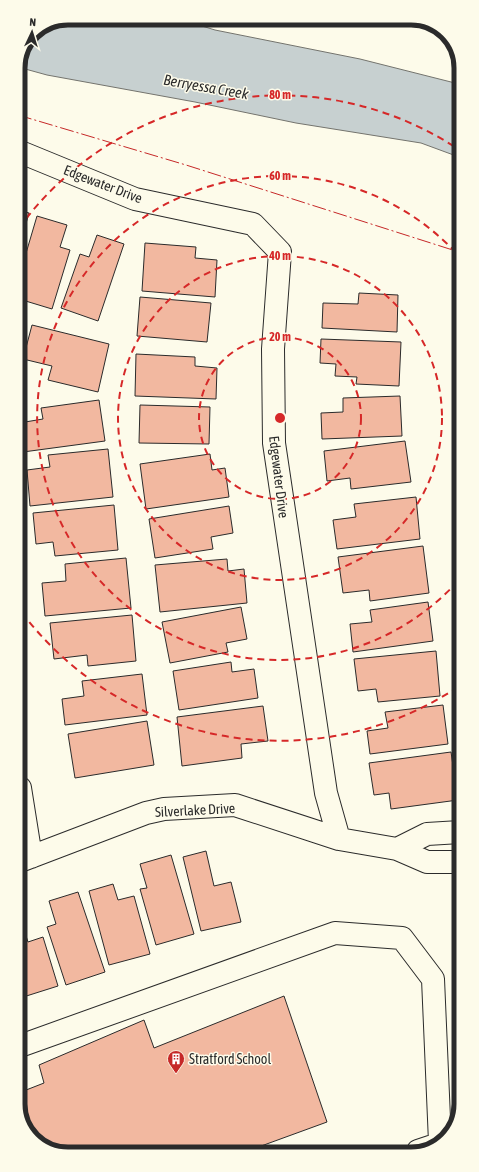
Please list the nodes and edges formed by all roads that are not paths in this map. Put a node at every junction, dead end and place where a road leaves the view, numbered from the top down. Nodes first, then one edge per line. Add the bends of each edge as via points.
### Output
1 (25, 154) edge
2 (454, 832) edge
3 (339, 839) junction
4 (397, 849) junction
5 (25, 859) edge
6 (454, 862) edge
7 (25, 1044) edge
8 (440, 1135) edge

1 - 3 street, Edgewater Drive via 135,199 253,224 280,252 273,350 274,442 326,793
2 - 4 street via 427,834
3 - 4 street, Silverlake Drive
3 - 5 street, Silverlake Drive via 235,805 164,809 146,813
4 - 6 street, Silverlake Drive via 427,862
7 - 8 street via 335,933 402,938 433,980

